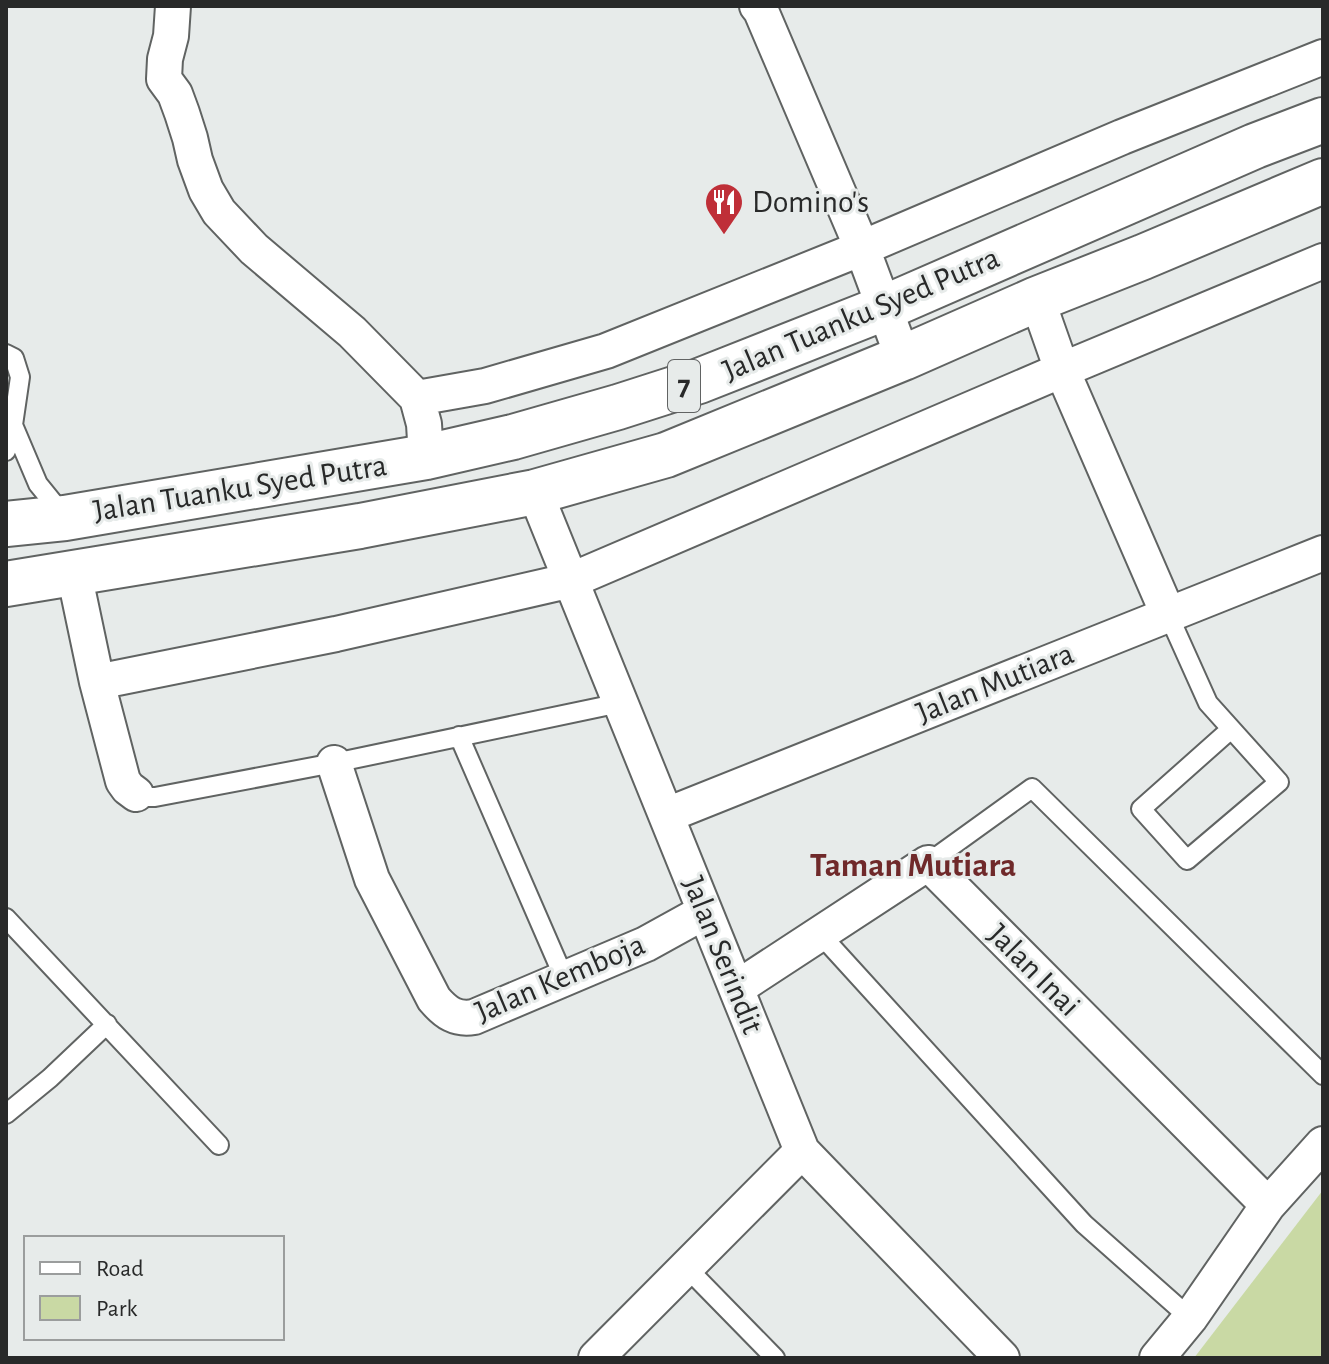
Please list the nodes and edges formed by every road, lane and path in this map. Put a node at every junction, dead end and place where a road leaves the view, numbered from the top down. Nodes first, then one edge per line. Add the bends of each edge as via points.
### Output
1 (173, 6) edge
2 (760, 8) edge
3 (1323, 57) edge
4 (1323, 120) edge
5 (1323, 181) edge
6 (862, 248) junction
7 (1323, 261) edge
8 (1037, 299) junction
9 (884, 308) junction
10 (6, 354) edge
11 (903, 358) junction
12 (1062, 370) junction
13 (417, 398) junction
14 (9, 425) edge
15 (6, 451) edge
16 (426, 457) junction
17 (535, 492) junction
18 (65, 518) junction
19 (6, 524) edge
20 (1320, 561) edge
21 (74, 573) junction
22 (572, 580) junction
23 (6, 584) edge
24 (1168, 614) junction
25 (97, 682) junction
26 (620, 703) junction
27 (1231, 729) junction
28 (459, 736) junction
29 (334, 763) junction
30 (136, 794) joint
31 (667, 815) junction
32 (928, 863) junction
33 (704, 912) junction
34 (6, 918) edge
35 (820, 934) junction
36 (565, 980) junction
37 (737, 988) junction
38 (107, 1024) junction
39 (1323, 1075) edge
40 (6, 1114) edge
41 (1323, 1144) edge
42 (219, 1145) dead end
43 (802, 1151) junction
44 (1268, 1205) junction
45 (686, 1267) junction
46 (1190, 1318) junction
47 (596, 1358) edge
48 (775, 1358) edge
49 (1002, 1358) edge
50 (1157, 1358) edge

1 - 13 street via 164,79 175,94 200,175 219,212
2 - 6 street
3 - 6 street
4 - 9 main road, Jalan Tuanku Syed Putra / 7
5 - 8 main road, Jalan Tuanku Syed Putra / 7
6 - 9 street
6 - 13 street via 606,351 485,386
7 - 12 street
8 - 11 main road, Jalan Tuanku Syed Putra / 7
8 - 12 street
9 - 11 street
9 - 16 main road, Jalan Tuanku Syed Putra / 7 via 699,381 513,437
10 - 14 lane via 14,358 20,377
11 - 17 main road, Jalan Tuanku Syed Putra / 7 via 666,455
12 - 22 street
12 - 24 street
13 - 16 street
14 - 15 lane
14 - 18 lane via 38,484
16 - 18 main road, Jalan Tuanku Syed Putra / 7
17 - 21 main road, Jalan Tuanku Syed Putra / 7
17 - 22 street, Jalan Serindit
18 - 19 main road, Jalan Tuanku Syed Putra / 7
20 - 24 street, Jalan Mutiara
21 - 23 main road, Jalan Tuanku Syed Putra / 7
21 - 25 street
22 - 25 street
22 - 26 street, Jalan Serindit
24 - 27 lane via 1208,703
24 - 31 street, Jalan Mutiara
25 - 30 street via 123,781
26 - 28 lane
26 - 31 street, Jalan Serindit
27 - 27 lane via 1279,782 1187,860 1141,809
28 - 29 lane
28 - 36 lane
29 - 30 lane via 155,797
29 - 36 street, Jalan Kemboja via 372,879 443,1010 464,1019 474,1017
31 - 33 street, Jalan Serindit
32 - 35 street
32 - 39 lane via 1032,788
32 - 44 street, Jalan Inai
33 - 36 street, Jalan Kemboja
33 - 37 street, Jalan Serindit
34 - 38 lane
35 - 37 street
35 - 46 lane via 1084,1224
37 - 43 street, Jalan Serindit
38 - 40 lane
38 - 42 lane
41 - 44 street
43 - 45 street
43 - 49 street, Jalan Serindit
44 - 46 street
45 - 47 street
45 - 48 lane
46 - 50 street

